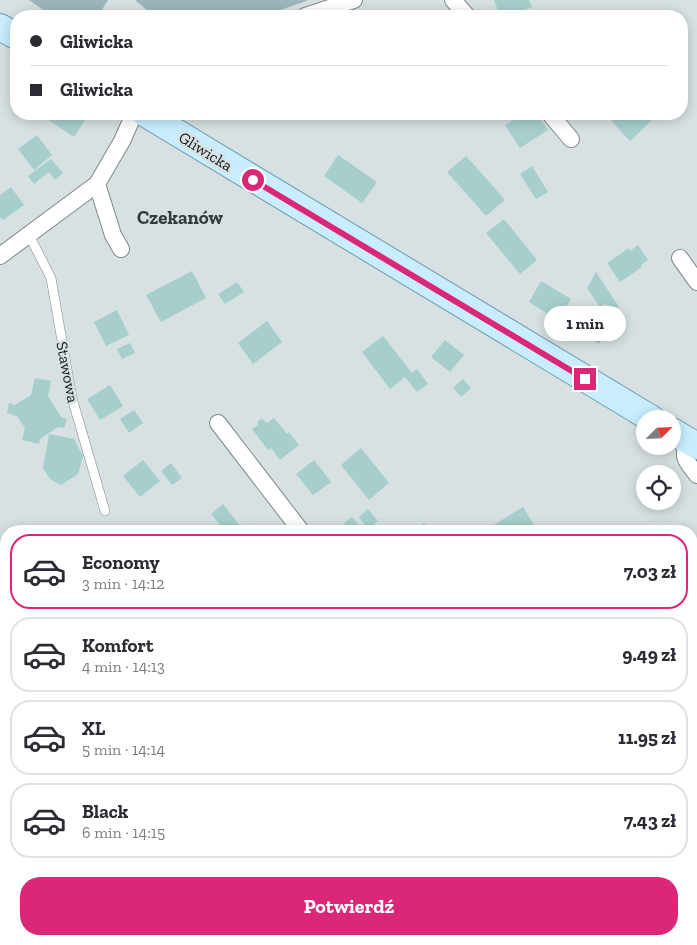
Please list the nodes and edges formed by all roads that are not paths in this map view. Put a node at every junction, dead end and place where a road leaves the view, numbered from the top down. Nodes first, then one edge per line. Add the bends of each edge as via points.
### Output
1 (354, 0) edge
2 (453, 0) edge
3 (323, 10) edge
4 (462, 10) edge
5 (131, 120) edge
6 (156, 120) edge
7 (555, 120) edge
8 (571, 139) dead end
9 (97, 184) junction
10 (28, 235) junction
11 (121, 249) dead end
12 (0, 256) edge
13 (680, 258) dead end
14 (697, 282) edge
15 (637, 410) edge
16 (218, 423) dead end
17 (689, 439) edge
18 (697, 475) edge
19 (105, 511) dead end
20 (296, 525) edge

1 - 3 street
2 - 4 street
5 - 9 street
6 - 15 main road, Gliwicka
7 - 8 street
9 - 10 street
9 - 11 street via 113,235
10 - 12 street
10 - 19 lane, Stawowa via 51,278 72,398
13 - 14 street
16 - 20 street
17 - 18 street via 684,449 685,460

